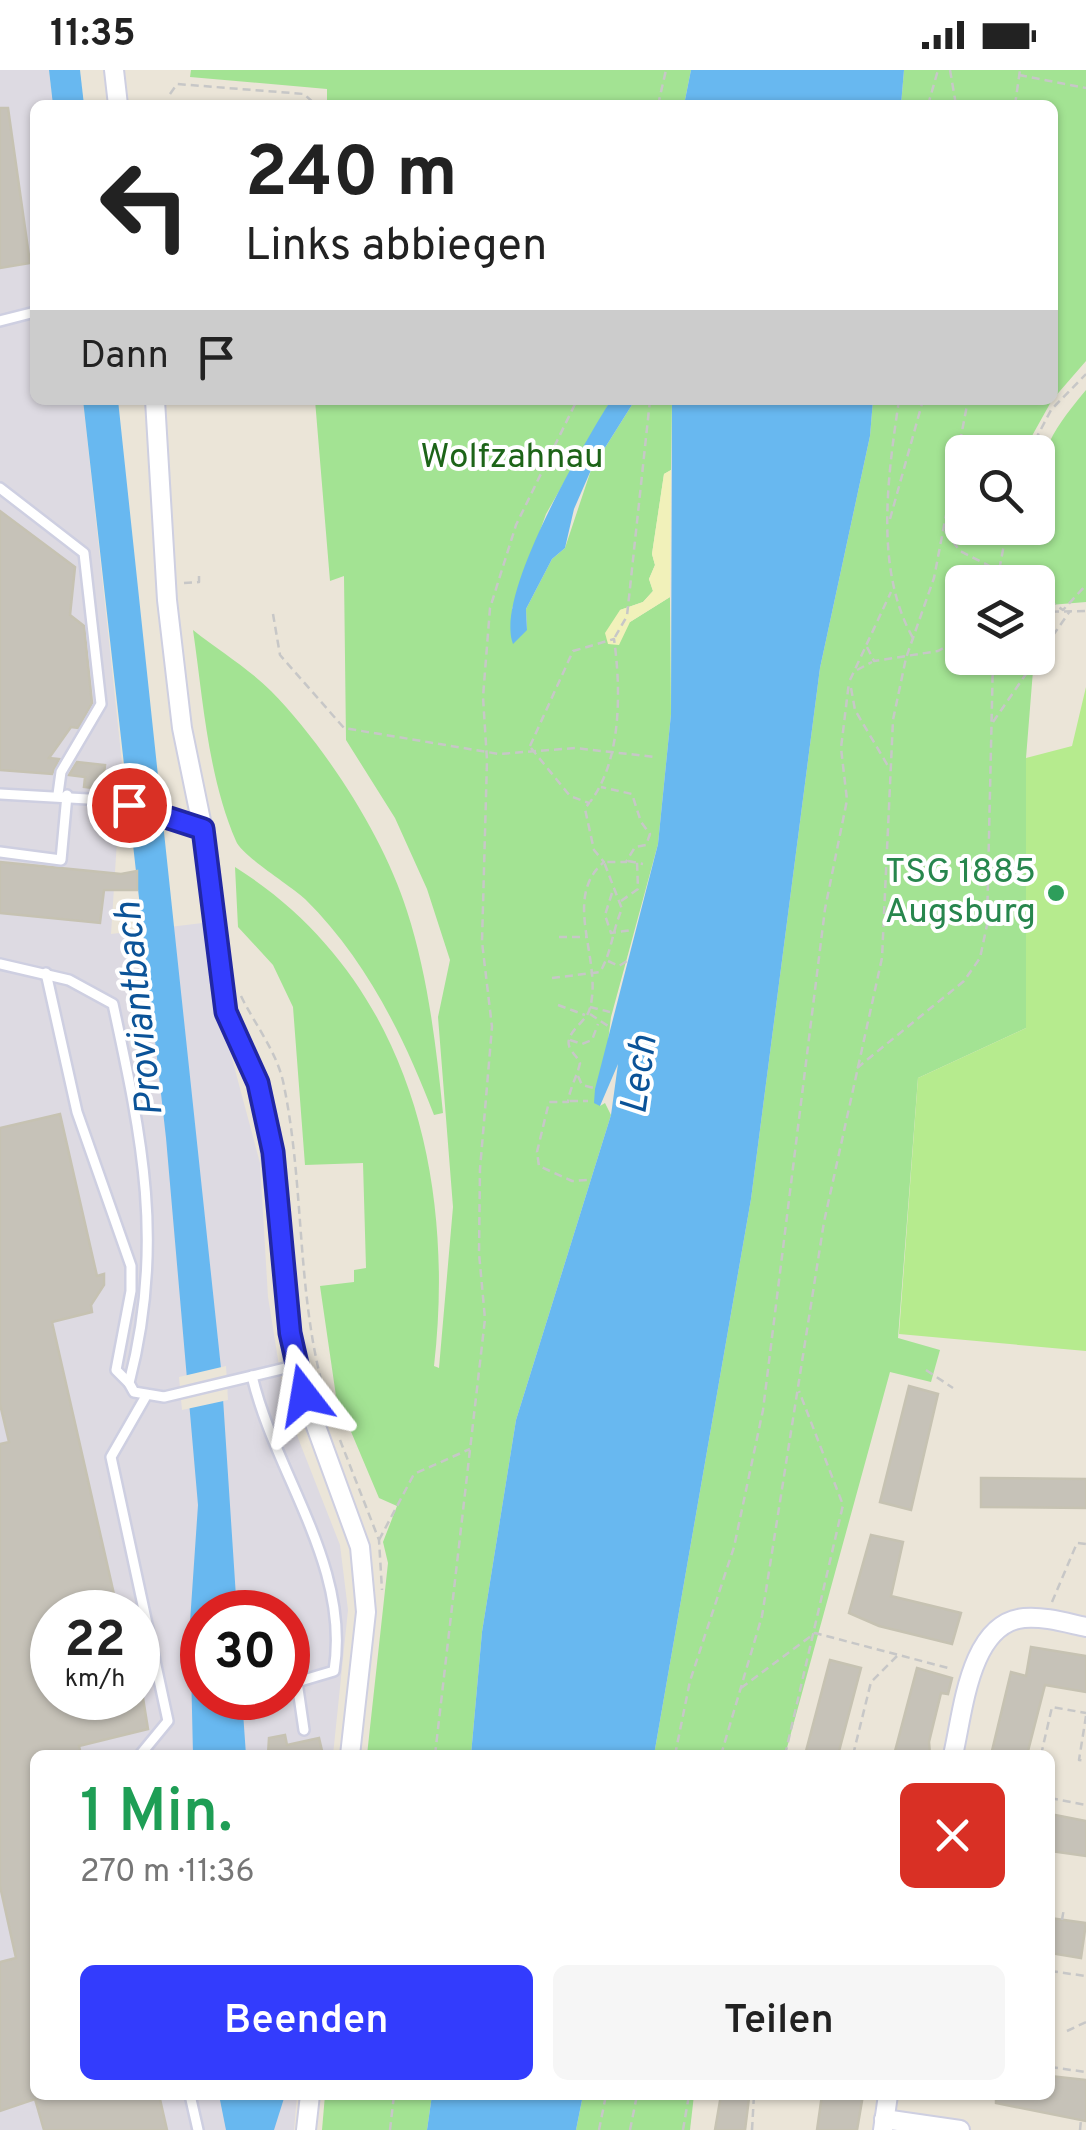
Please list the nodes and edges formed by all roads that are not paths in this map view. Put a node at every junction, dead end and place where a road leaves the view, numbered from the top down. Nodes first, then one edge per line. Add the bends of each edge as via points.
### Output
1 (114, 70) edge
2 (117, 100) edge
3 (30, 313) edge
4 (0, 321) edge
5 (155, 405) edge
6 (0, 488) edge
7 (0, 794) edge
8 (63, 794) junction
9 (203, 829) junction
10 (0, 852) edge
11 (0, 964) edge
12 (46, 973) junction
13 (294, 1366) junction
14 (246, 1377) junction
15 (129, 1383) junction
16 (146, 1396) junction
17 (1086, 1626) edge
18 (304, 1730) dead end
19 (144, 1750) edge
20 (351, 1750) edge
21 (954, 1750) edge
22 (191, 2100) edge
23 (309, 2100) edge
24 (883, 2124) edge
25 (198, 2130) edge
26 (306, 2130) edge
27 (960, 2130) edge

1 - 2 street
3 - 4 lane
5 - 9 street via 182,728
6 - 8 lane via 84,554 101,704 60,772
7 - 8 lane
8 - 9 lane via 109,800
8 - 10 lane via 61,860
9 - 13 street via 226,1012 258,1083 273,1152
11 - 12 lane
12 - 15 lane via 77,1112 131,1266 116,1370
12 - 15 lane via 113,1004 143,1140 149,1264
13 - 14 lane
13 - 20 street via 360,1547 366,1612
14 - 16 lane
14 - 18 lane via 324,1564 337,1621 334,1671 297,1682
15 - 16 lane
16 - 19 lane via 112,1457 168,1721
17 - 21 street via 1024,1618 994,1632 973,1675
22 - 25 lane
23 - 26 street
24 - 27 street

